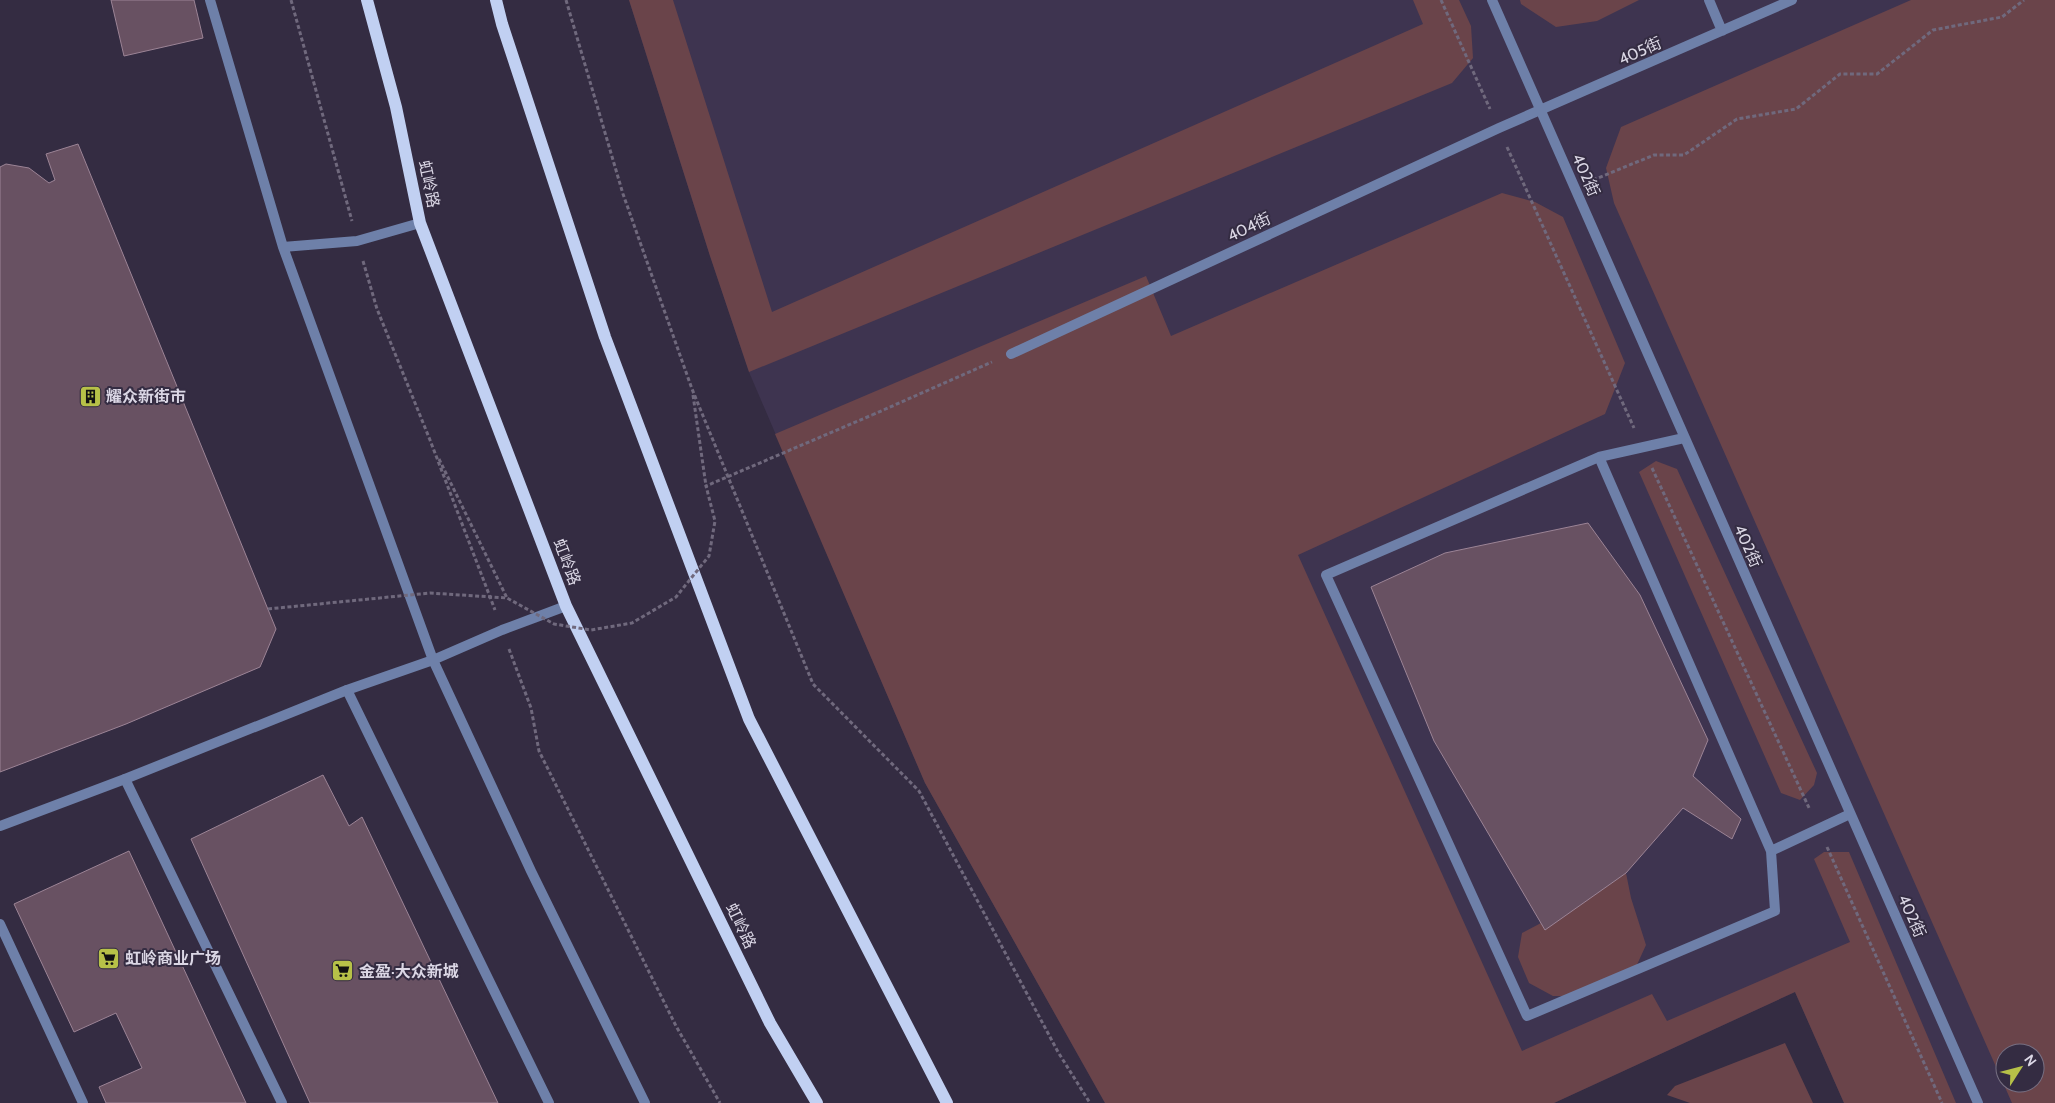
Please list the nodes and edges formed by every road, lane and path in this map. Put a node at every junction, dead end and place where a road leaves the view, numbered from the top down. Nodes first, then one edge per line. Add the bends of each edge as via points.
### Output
1 (210, 0) edge
2 (291, 0) edge
3 (367, 0) edge
4 (496, 0) edge
5 (566, 0) edge
6 (1442, 0) edge
7 (1492, 0) edge
8 (1709, 0) edge
9 (1792, 0) edge
10 (2024, 0) edge
11 (1722, 31) junction
12 (1541, 110) junction
13 (1499, 128) junction
14 (1576, 188) junction
15 (420, 223) junction
16 (357, 241) junction
17 (283, 247) junction
18 (1011, 354) joint
19 (692, 389) junction
20 (1684, 438) junction
21 (430, 440) junction
22 (1643, 448) junction
23 (1599, 457) junction
24 (706, 486) junction
25 (507, 598) junction
26 (566, 606) junction
27 (268, 609) dead end
28 (502, 630) junction
29 (434, 660) junction
30 (347, 690) junction
31 (125, 779) junction
32 (1850, 814) junction
33 (0, 826) edge
34 (1819, 829) junction
35 (1771, 851) junction
36 (0, 924) edge
37 (82, 1103) edge
38 (282, 1103) edge
39 (549, 1103) edge
40 (645, 1103) edge
41 (720, 1103) edge
42 (818, 1103) edge
43 (947, 1103) edge
44 (1090, 1103) edge
45 (1942, 1103) edge
46 (1978, 1103) edge

1 - 17 street
2 - 16 path
3 - 15 main road, 虹岭路 via 396,107
4 - 43 main road via 605,337 749,719
5 - 19 path via 623,194
6 - 13 path
7 - 12 street, 402街
8 - 11 street
9 - 11 street, 405街
10 - 14 path via 2002,17 1933,30 1876,74 1840,74 1796,109 1737,119 1684,155 1654,155
11 - 12 street, 405街
12 - 13 street, 405街
12 - 14 street, 402街
13 - 18 street, 404街
13 - 22 path
14 - 20 street, 402街
15 - 16 street
15 - 26 main road, 虹岭路
16 - 17 street
16 - 21 path via 377,309
17 - 29 street
18 - 24 path, bridge
19 - 24 path
19 - 44 path via 813,684 919,791 1058,1052
20 - 22 street
20 - 32 street, 402街
21 - 25 path
21 - 28 path
22 - 23 street
22 - 34 path
23 - 35 street
23 - 35 street via 1326,575 1527,1016 1775,911
24 - 25 path, bridge via 715,521 709,556 676,597 632,623 591,630 554,624
25 - 27 path, bridge via 430,592
26 - 28 street
26 - 42 main road, 虹岭路 via 770,1023
28 - 29 street
28 - 41 path via 531,708 539,751 676,1026
29 - 30 street
29 - 40 street via 531,871
30 - 31 street
30 - 39 street
31 - 33 street
31 - 38 street
32 - 34 street
32 - 46 street, 402街
34 - 35 street
34 - 45 path
36 - 37 street

